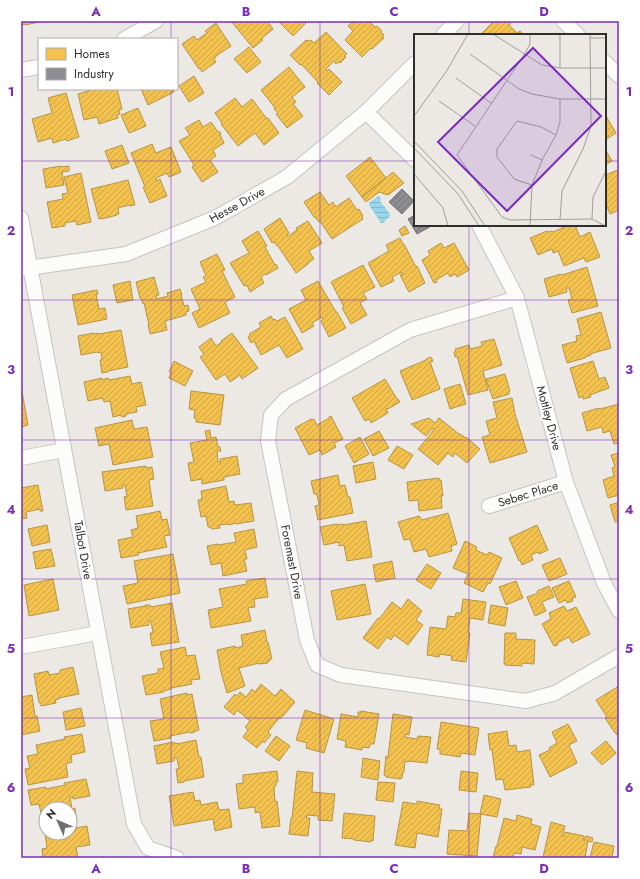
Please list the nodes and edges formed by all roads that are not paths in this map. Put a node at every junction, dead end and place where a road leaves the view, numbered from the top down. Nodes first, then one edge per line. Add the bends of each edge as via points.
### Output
1 (156, 21) edge
2 (457, 21) edge
3 (563, 21) edge
4 (444, 34) edge
5 (577, 34) edge
6 (126, 38) edge
7 (606, 63) edge
8 (414, 64) edge
9 (38, 66) edge
10 (21, 70) edge
11 (619, 76) edge
12 (366, 112) junction
13 (414, 159) edge
14 (21, 218) edge
15 (480, 226) edge
16 (25, 268) edge
17 (517, 298) junction
18 (64, 450) junction
19 (21, 458) edge
20 (566, 482) junction
21 (489, 506) dead end
22 (619, 611) edge
23 (98, 633) junction
24 (21, 648) edge
25 (619, 656) edge
26 (177, 858) edge

1 - 6 street
2 - 4 street
3 - 5 street
7 - 11 street
8 - 12 street, Hesse Drive
9 - 10 street
12 - 13 street
12 - 16 street, Hesse Drive via 287,177 215,218 126,254
14 - 16 street, Talbot Drive
15 - 17 street, Mottley Drive
16 - 18 street, Talbot Drive
17 - 20 street, Mottley Drive
17 - 25 street, Foremast Drive via 410,330 286,399 271,415 268,441 307,640 317,665 341,675 526,701 555,693
18 - 19 street
18 - 23 street, Talbot Drive
20 - 21 street, Sebec Place
20 - 22 street, Mottley Drive via 604,583
23 - 24 street
23 - 26 street, Talbot Drive via 134,824 148,848

